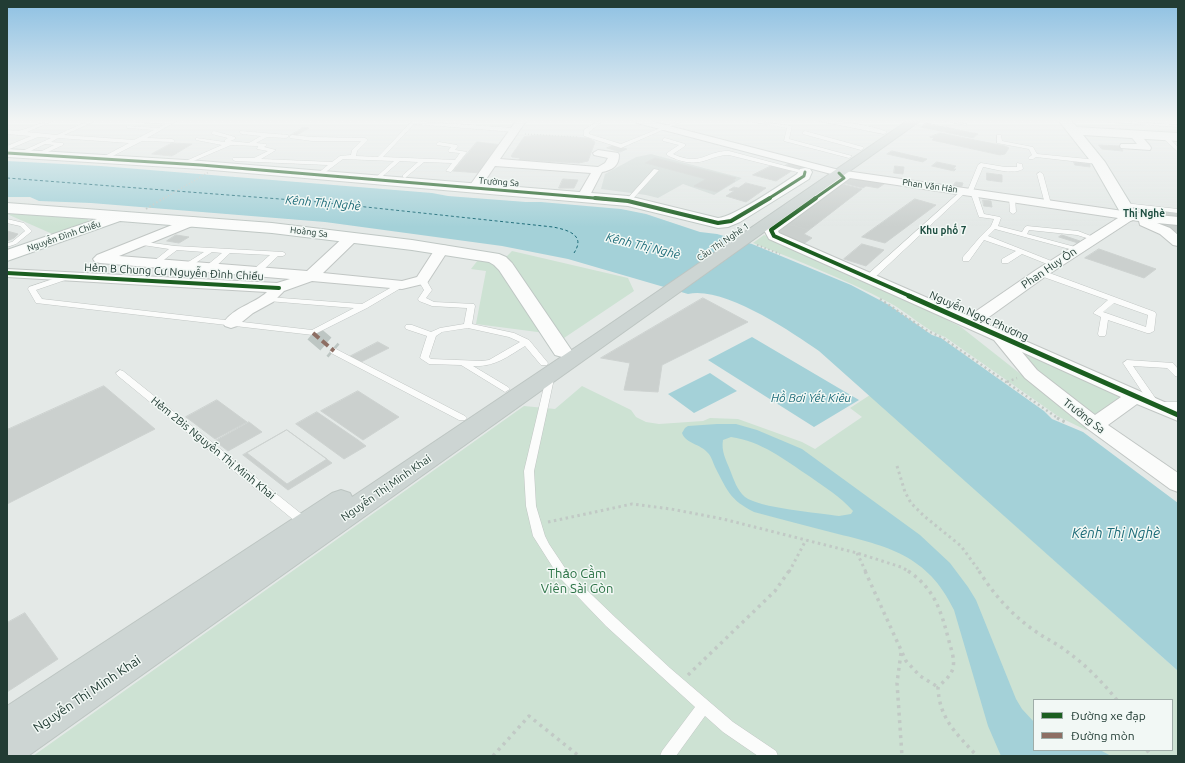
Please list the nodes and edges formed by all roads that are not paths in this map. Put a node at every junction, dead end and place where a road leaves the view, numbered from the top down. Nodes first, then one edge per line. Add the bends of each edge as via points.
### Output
1 (849, 156) edge
2 (88, 157) edge
3 (108, 157) edge
4 (198, 157) edge
5 (261, 157) edge
6 (353, 157) joint
7 (380, 157) joint
8 (460, 157) edge
9 (497, 157) edge
10 (614, 157) edge
11 (676, 157) edge
12 (709, 157) edge
13 (740, 157) edge
14 (743, 157) edge
15 (855, 157) edge
16 (1040, 157) edge
17 (1094, 157) edge
18 (235, 158) dead end
19 (103, 159) junction
20 (399, 159) junction
21 (255, 160) junction
22 (422, 161) junction
23 (304, 162) junction
24 (456, 162) junction
25 (493, 162) junction
26 (1098, 162) junction
27 (182, 164) junction
28 (334, 164) junction
29 (1019, 164) dead end
30 (598, 170) junction
31 (656, 170) dead end
32 (449, 171) dead end
33 (834, 171) junction
34 (294, 173) junction
35 (1040, 174) dead end
36 (319, 175) junction
37 (404, 176) dead end
38 (376, 180) junction
39 (808, 180) junction
40 (474, 188) junction
41 (969, 192) junction
42 (583, 197) junction
43 (1012, 198) junction
44 (628, 201) junction
45 (1048, 204) junction
46 (7, 208) edge
47 (1127, 210) junction
48 (1178, 211) edge
49 (1013, 212) dead end
50 (121, 216) junction
51 (7, 221) edge
52 (192, 221) junction
53 (1178, 221) edge
54 (994, 227) junction
55 (1024, 234) junction
56 (352, 237) junction
57 (983, 237) junction
58 (1094, 238) junction
59 (1178, 242) edge
60 (138, 243) junction
61 (7, 245) edge
62 (175, 248) junction
63 (442, 249) junction
64 (1077, 249) junction
65 (210, 250) junction
66 (228, 251) junction
67 (1022, 251) junction
68 (7, 256) edge
69 (100, 259) junction
70 (966, 259) dead end
71 (1005, 261) dead end
72 (157, 264) junction
73 (1055, 264) junction
74 (182, 265) junction
75 (209, 268) junction
76 (230, 269) junction
77 (257, 271) junction
78 (7, 273) edge
79 (1042, 273) junction
80 (68, 276) junction
81 (311, 276) junction
82 (869, 278) junction
83 (422, 280) junction
84 (155, 281) junction
85 (211, 284) junction
86 (402, 285) junction
87 (273, 294) junction
88 (1113, 300) junction
89 (364, 306) junction
90 (1105, 316) junction
91 (231, 323) junction
92 (970, 323) junction
93 (468, 326) junction
94 (409, 327) dead end
95 (1102, 334) dead end
96 (432, 335) junction
97 (595, 336) joint
98 (999, 336) junction
99 (526, 342) junction
100 (334, 351) tunnel mouth
101 (552, 363) junction
102 (463, 364) junction
103 (120, 373) dead end
104 (1178, 374) edge
105 (505, 389) junction
106 (1135, 396) junction
107 (1156, 405) junction
108 (1178, 405) edge
109 (1178, 415) edge
110 (462, 418) junction
111 (1095, 425) junction
112 (1178, 484) edge
113 (306, 524) junction
114 (162, 632) junction
115 (704, 706) junction
116 (7, 726) edge
117 (7, 749) edge
118 (667, 756) edge
119 (771, 756) edge

1 - 33 main road
2 - 19 street, Trường Sa
3 - 19 lane
4 - 27 lane
5 - 21 lane
6 - 7 lane
6 - 28 lane via 342,157
7 - 20 lane
8 - 24 lane
9 - 25 street
10 - 30 street via 609,167
11 - 12 lane via 699,161
13 - 39 lane
14 - 39 street, Phan Văn Hân
15 - 33 main road
16 - 26 lane
17 - 26 street
18 - 21 lane
19 - 27 street, Trường Sa
20 - 22 lane
20 - 38 lane
21 - 23 lane
22 - 24 lane
22 - 37 lane
23 - 28 lane
23 - 34 lane
24 - 32 lane
25 - 30 street
25 - 40 street
26 - 47 street
27 - 34 street, Trường Sa
28 - 36 lane
29 - 41 lane via 1020,169 981,165
30 - 42 street
31 - 44 lane
33 - 39 main road, Cầu Thị Nghè 1
33 - 39 street, Phan Văn Hân
33 - 41 street, Phan Văn Hân
33 - 82 street, Nguyễn Ngọc Phương via 844,178 771,230 774,236
34 - 36 street, Trường Sa
35 - 45 lane
36 - 38 street, Trường Sa
38 - 40 street, Trường Sa
39 - 44 street, Trường Sa via 804,176 733,221 723,223
39 - 97 main road, Cầu Thị Nghè 1
40 - 42 street, Trường Sa
41 - 43 street, Phan Văn Hân
41 - 54 lane via 981,216 998,218
41 - 82 lane
42 - 44 street, Trường Sa
43 - 45 street, Phan Văn Hân
43 - 49 lane
45 - 47 street, Phan Văn Hân
46 - 50 street, Hoàng Sa
47 - 48 lane
47 - 53 street
47 - 58 street, Phan Huy Ôn
47 - 59 street via 1165,230
50 - 52 street, Hoàng Sa
50 - 68 street, Nguyễn Đình Chiểu
51 - 61 lane via 22,224 28,231 14,243
52 - 56 street, Hoàng Sa
52 - 60 street
54 - 55 lane
54 - 57 lane
55 - 58 lane via 1027,228 1078,233
55 - 64 lane
56 - 63 street, Hoàng Sa
56 - 81 street
57 - 67 lane
57 - 70 lane
58 - 64 street, Phan Huy Ôn
60 - 62 lane
60 - 69 street
62 - 65 lane
62 - 72 lane
63 - 83 street
63 - 101 street, Hoàng Sa via 493,258 504,264
64 - 73 street, Phan Huy Ôn
65 - 66 lane
65 - 74 lane
66 - 75 lane
66 - 77 lane via 279,254
67 - 71 lane
67 - 73 lane
69 - 72 street
69 - 80 street
72 - 74 street
73 - 79 street, Phan Huy Ôn
74 - 75 street
74 - 84 street
75 - 76 street
76 - 77 street
76 - 85 street
77 - 81 street
78 - 80 street, Hẻm B Chung Cư Nguyễn Ðình Chiểu
79 - 88 lane
79 - 92 street, Phan Huy Ôn
80 - 84 street, Hẻm B Chung Cư Nguyễn Ðình Chiểu
80 - 91 lane via 32,288 39,301
81 - 86 street
81 - 87 street
82 - 92 street, Nguyễn Ngọc Phương
83 - 86 street
83 - 93 lane via 428,290 422,299 432,304 470,306
84 - 85 street, Hẻm B Chung Cư Nguyễn Ðình Chiểu
85 - 87 street, Hẻm B Chung Cư Nguyễn Ðình Chiểu
86 - 89 lane
87 - 89 lane
87 - 91 street
88 - 90 lane via 1097,313
88 - 90 lane via 1152,314 1150,331
89 - 91 lane via 314,332
90 - 95 lane
92 - 98 street, Nguyễn Ngọc Phương
93 - 96 lane via 440,330
93 - 99 lane via 511,334
94 - 96 lane
96 - 102 lane via 424,358 429,361 441,360
97 - 101 main road, Nguyễn Thị Minh Khai
98 - 106 street, Nguyễn Ngọc Phương
98 - 111 street, Trường Sa via 1031,374
99 - 101 lane
99 - 102 lane via 492,362
100 - 110 lane
101 - 105 main road, Nguyễn Thị Minh Khai
101 - 114 main road, Nguyễn Thị Minh Khai
101 - 115 lane via 529,471 531,506 545,547 563,574 611,622
102 - 105 lane
103 - 113 lane, Hẻm 2Bis Nguyễn Thị Minh Khai
104 - 107 lane via 1170,365 1127,363
105 - 110 main road, Nguyễn Thị Minh Khai
106 - 107 street, Nguyễn Ngọc Phương
106 - 111 street
107 - 108 lane
107 - 109 street, Nguyễn Ngọc Phương
110 - 113 main road, Nguyễn Thị Minh Khai
111 - 112 street, Trường Sa
113 - 114 main road, Nguyễn Thị Minh Khai
114 - 116 main road, Nguyễn Thị Minh Khai
114 - 117 main road, Nguyễn Thị Minh Khai
115 - 118 lane
115 - 119 lane via 728,727

